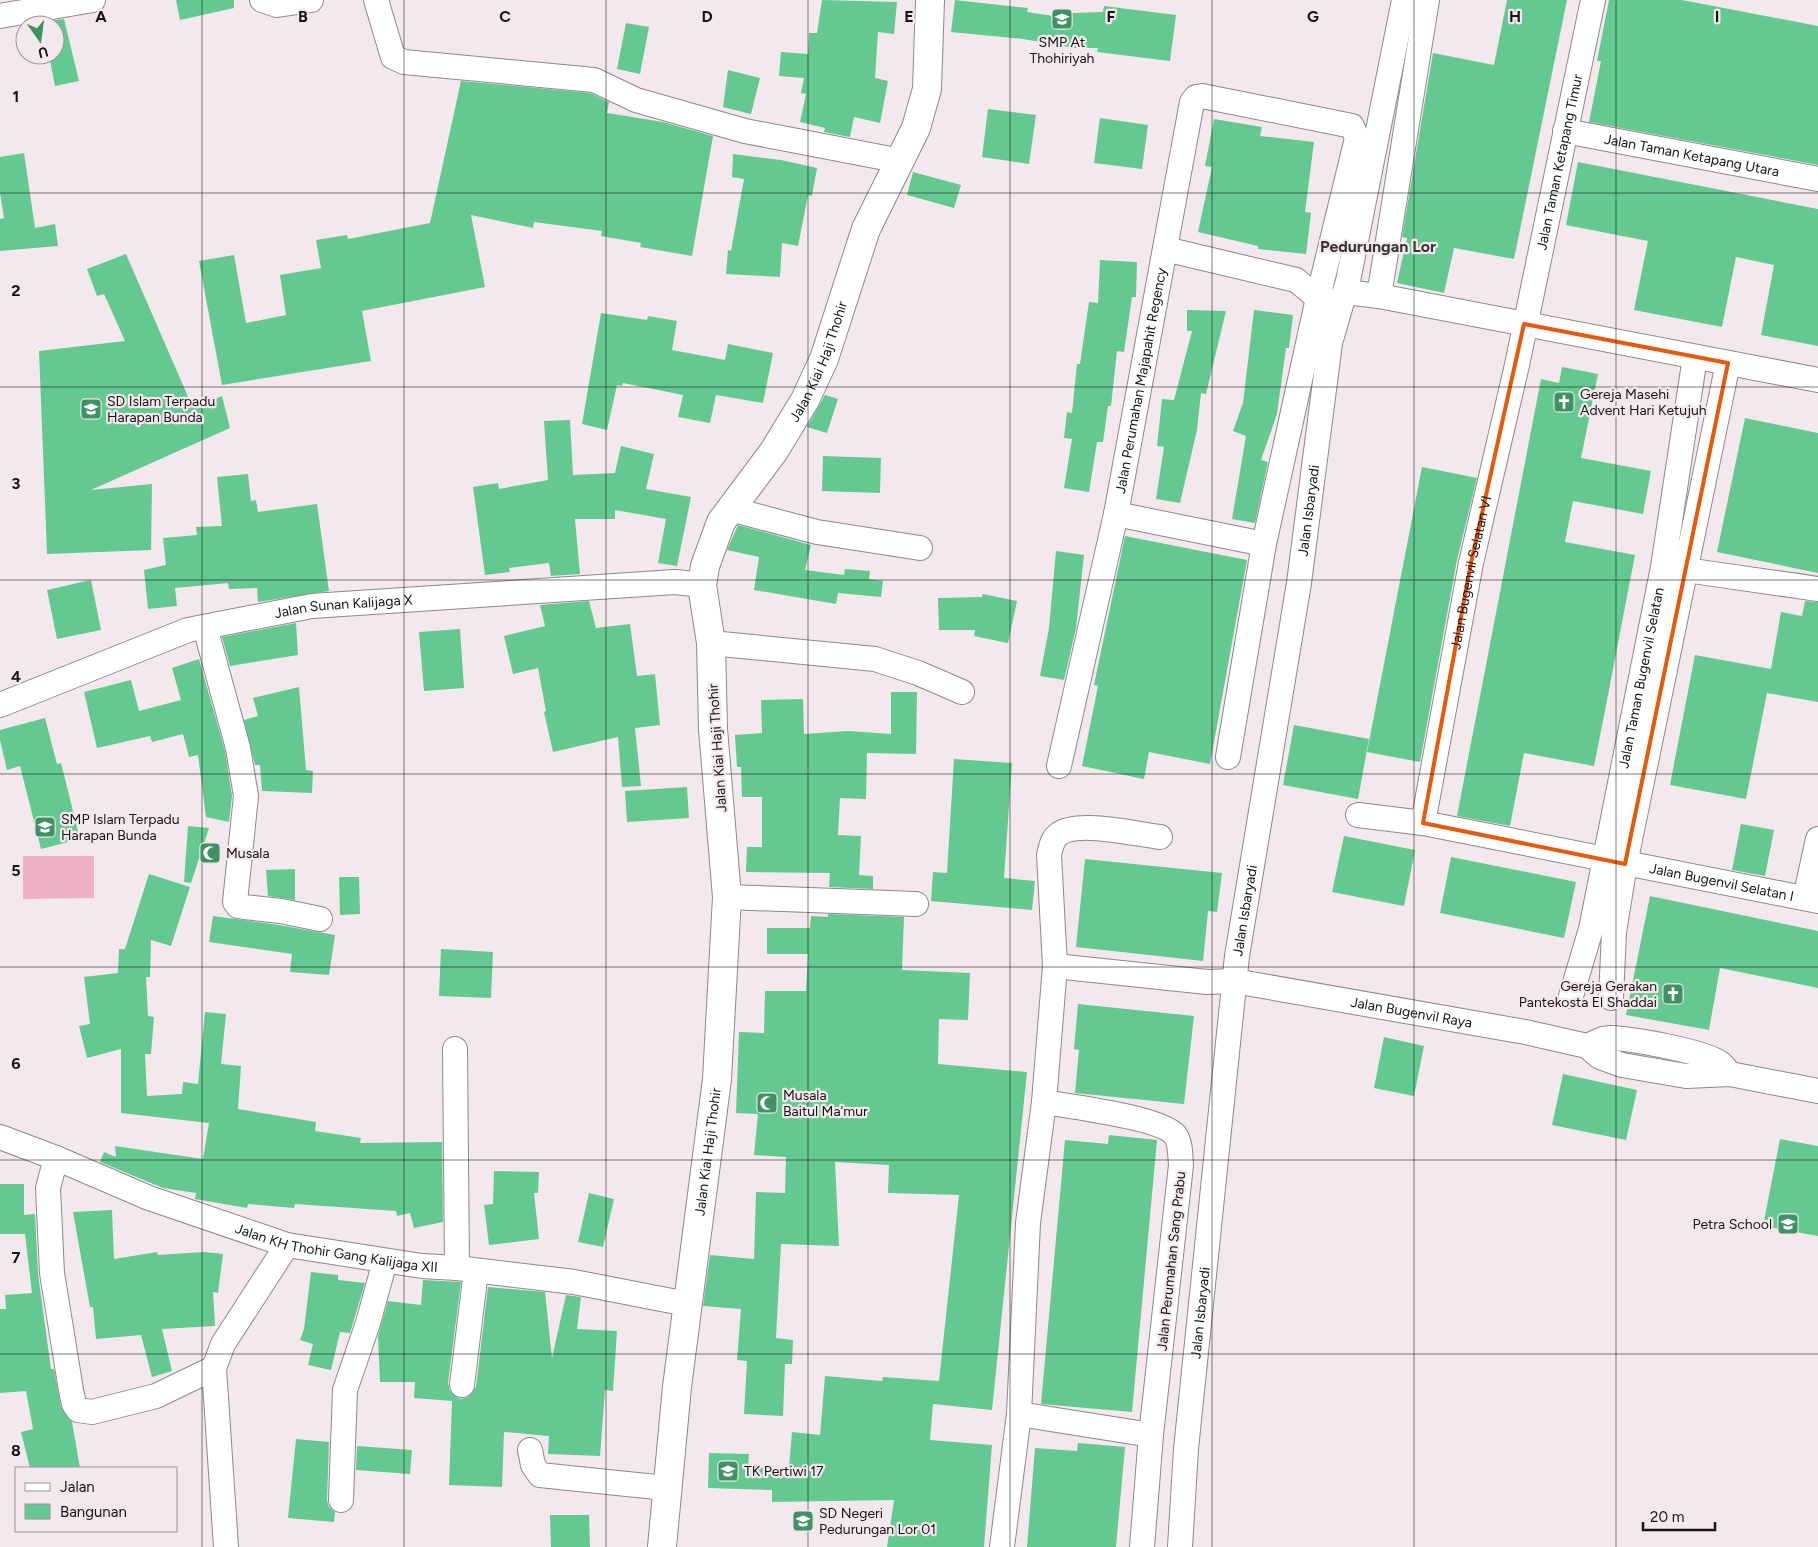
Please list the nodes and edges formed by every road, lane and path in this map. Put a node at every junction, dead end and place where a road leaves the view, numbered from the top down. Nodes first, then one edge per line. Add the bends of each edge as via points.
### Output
1 (93, 0) edge
2 (262, 0) edge
3 (311, 0) edge
4 (376, 0) edge
5 (930, 0) edge
6 (1404, 0) edge
7 (1427, 0) edge
8 (1593, 0) edge
9 (0, 16) edge
10 (1565, 131) junction
11 (901, 161) junction
12 (1818, 179) edge
13 (1165, 249) junction
14 (1323, 274) junction
15 (1296, 280) junction
16 (1345, 292) junction
17 (1379, 296) junction
18 (1318, 298) junction
19 (1524, 324) junction
20 (1695, 357) junction
21 (1728, 363) junction
22 (1818, 380) edge
23 (730, 510) junction
24 (1116, 514) junction
25 (1264, 544) junction
26 (920, 548) dead end
27 (1663, 567) junction
28 (1687, 570) junction
29 (702, 585) junction
30 (1818, 589) edge
31 (204, 627) junction
32 (711, 643) junction
33 (962, 692) dead end
34 (0, 705) edge
35 (1228, 757) dead end
36 (1059, 766) dead end
37 (1358, 814) dead end
38 (1423, 823) junction
39 (1160, 837) dead end
40 (1818, 839) edge
41 (1615, 861) junction
42 (727, 897) junction
43 (1811, 900) edge
44 (916, 904) dead end
45 (320, 919) dead end
46 (1055, 966) junction
47 (1234, 981) junction
48 (1571, 996) dead end
49 (1611, 998) dead end
50 (455, 1049) dead end
51 (1818, 1091) edge
52 (1044, 1102) junction
53 (0, 1137) edge
54 (56, 1158) junction
55 (287, 1245) junction
56 (385, 1261) junction
57 (467, 1269) junction
58 (687, 1304) junction
59 (214, 1368) junction
60 (462, 1385) dead end
61 (1019, 1414) junction
62 (1151, 1435) junction
63 (530, 1450) dead end
64 (666, 1488) junction
65 (341, 1500) dead end
66 (226, 1547) edge
67 (662, 1547) edge
68 (1002, 1547) edge
69 (1142, 1547) edge
70 (1180, 1547) edge

1 - 9 street
2 - 3 street via 277,5
4 - 11 street via 393,57 412,64 594,80 636,100 744,131
5 - 11 street, Jalan Kiai Haji Thohir via 927,89 916,128
6 - 16 street, Jalan Isbaryadi
7 - 17 street
8 - 10 street, Jalan Taman Ketapang Timur
10 - 12 street, Jalan Taman Ketapang Utara
10 - 19 street, Jalan Taman Ketapang Timur
11 - 23 street, Jalan Kiai Haji Thohir via 866,229 824,359 805,400 774,451
13 - 14 street, Jalan Perumahan Majapahit Regency via 1192,102 1202,96 1354,127 1357,138
13 - 15 street, Jalan Perumahan Majapahit Regency
13 - 24 street, Jalan Perumahan Majapahit Regency
14 - 15 street, Jalan Perumahan Majapahit Regency
14 - 16 street, Jalan Perumahan Majapahit Regency
14 - 18 street, Jalan Perumahan Majapahit Regency
15 - 18 street, Jalan Perumahan Majapahit Regency
16 - 17 street
16 - 18 street, Jalan Perumahan Majapahit Regency
16 - 47 street, Jalan Isbaryadi via 1330,343 1299,583
17 - 19 street
18 - 25 street, Jalan Perumahan Majapahit Regency
19 - 20 street
19 - 38 street, Jalan Bugenvil Selatan VI via 1471,564
20 - 21 street
20 - 27 street, Jalan Taman Bugenvil Selatan
21 - 22 street
21 - 28 street, Jalan Taman Bugenvil Selatan
23 - 26 street via 817,532
23 - 29 street, Jalan Kiai Haji Thohir via 721,522
24 - 25 street, Jalan Perumahan Majapahit Regency
24 - 36 street, Jalan Perumahan Majapahit Regency
25 - 35 street, Jalan Perumahan Majapahit Regency
27 - 28 street
27 - 41 street, Jalan Taman Bugenvil Selatan
28 - 30 street
28 - 41 street, Jalan Taman Bugenvil Selatan
29 - 31 street, Jalan Sunan Kalijaga X via 675,582 312,606
29 - 32 street, Jalan Kiai Haji Thohir
31 - 34 street, Jalan Sunan Kalijaga X via 188,630
31 - 45 street via 238,748 246,796 235,902 238,906
32 - 33 street via 876,659
32 - 42 street, Jalan Kiai Haji Thohir via 713,729
37 - 38 street
38 - 41 street
39 - 46 street via 1077,827 1053,840 1049,855
40 - 43 street
41 - 43 street, Jalan Bugenvil Selatan I
41 - 48 street, Jalan Taman Bugenvil Selatan
41 - 49 street, Jalan Taman Bugenvil Selatan
42 - 44 street
42 - 58 street, Jalan Kiai Haji Thohir via 717,1079
46 - 47 street via 1207,982
46 - 52 street
47 - 51 street, Jalan Bugenvil Raya via 1525,1032 1587,1046 1611,1038 1660,1046 1711,1058 1730,1074
47 - 70 street, Jalan Isbaryadi via 1186,1450
50 - 57 street
52 - 61 street via 1028,1223
52 - 62 street, Jalan Perumahan Sang Prabu via 1156,1124 1174,1134 1179,1144 1182,1165
53 - 54 street, Jalan KH Thohir Gang Kalijaga XII
54 - 55 street, Jalan KH Thohir Gang Kalijaga XII via 149,1198
54 - 59 street via 48,1188 52,1273 71,1390 78,1410 92,1412 156,1396
55 - 56 street, Jalan KH Thohir Gang Kalijaga XII
55 - 59 street via 223,1344
56 - 57 street, Jalan KH Thohir Gang Kalijaga XII
56 - 65 street via 345,1390
57 - 58 street, Jalan KH Thohir Gang Kalijaga XII via 574,1282
57 - 60 street
58 - 64 street, Jalan Kiai Haji Thohir
59 - 66 street
61 - 62 street
61 - 68 street
62 - 69 street, Jalan Perumahan Sang Prabu
63 - 64 street via 533,1465 540,1474
64 - 67 street, Jalan Kiai Haji Thohir

